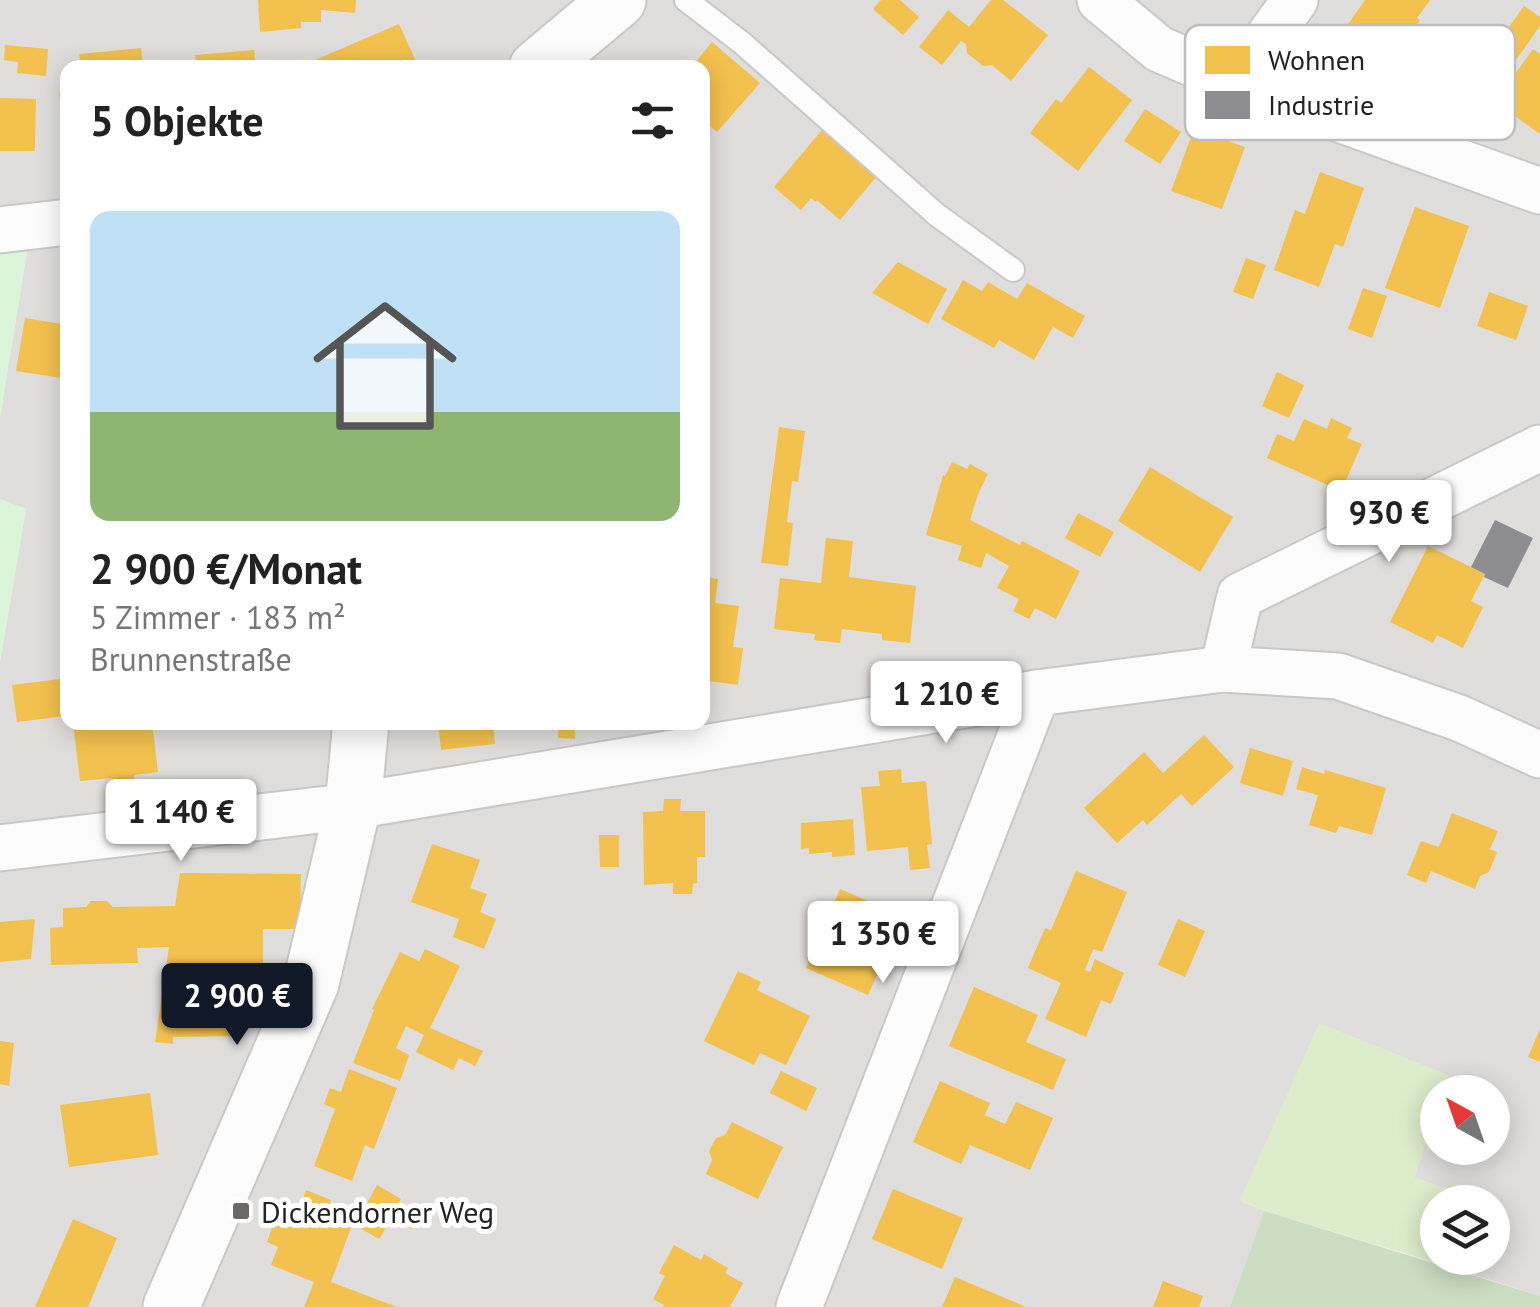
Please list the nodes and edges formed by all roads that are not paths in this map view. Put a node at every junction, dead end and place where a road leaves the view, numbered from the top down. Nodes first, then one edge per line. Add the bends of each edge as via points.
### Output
1 (618, 0) edge
2 (686, 0) edge
3 (1100, 0) edge
4 (1295, 0) edge
5 (1277, 25) edge
6 (547, 60) edge
7 (1185, 60) edge
8 (1398, 140) edge
9 (1540, 191) edge
10 (60, 223) edge
11 (0, 230) edge
12 (1013, 270) dead end
13 (1540, 448) edge
14 (1223, 669) junction
15 (1037, 693) junction
16 (360, 730) edge
17 (1540, 755) edge
18 (353, 806) junction
19 (0, 848) edge
20 (171, 1307) edge
21 (800, 1307) edge

1 - 6 street
2 - 12 lane via 936,216
3 - 7 street via 1159,49
4 - 5 street
8 - 9 street
10 - 11 street
13 - 14 street via 1240,596
14 - 15 street
14 - 17 street via 1338,676 1460,718
15 - 18 street
15 - 21 street
16 - 18 street
18 - 19 street
18 - 20 street via 310,983

